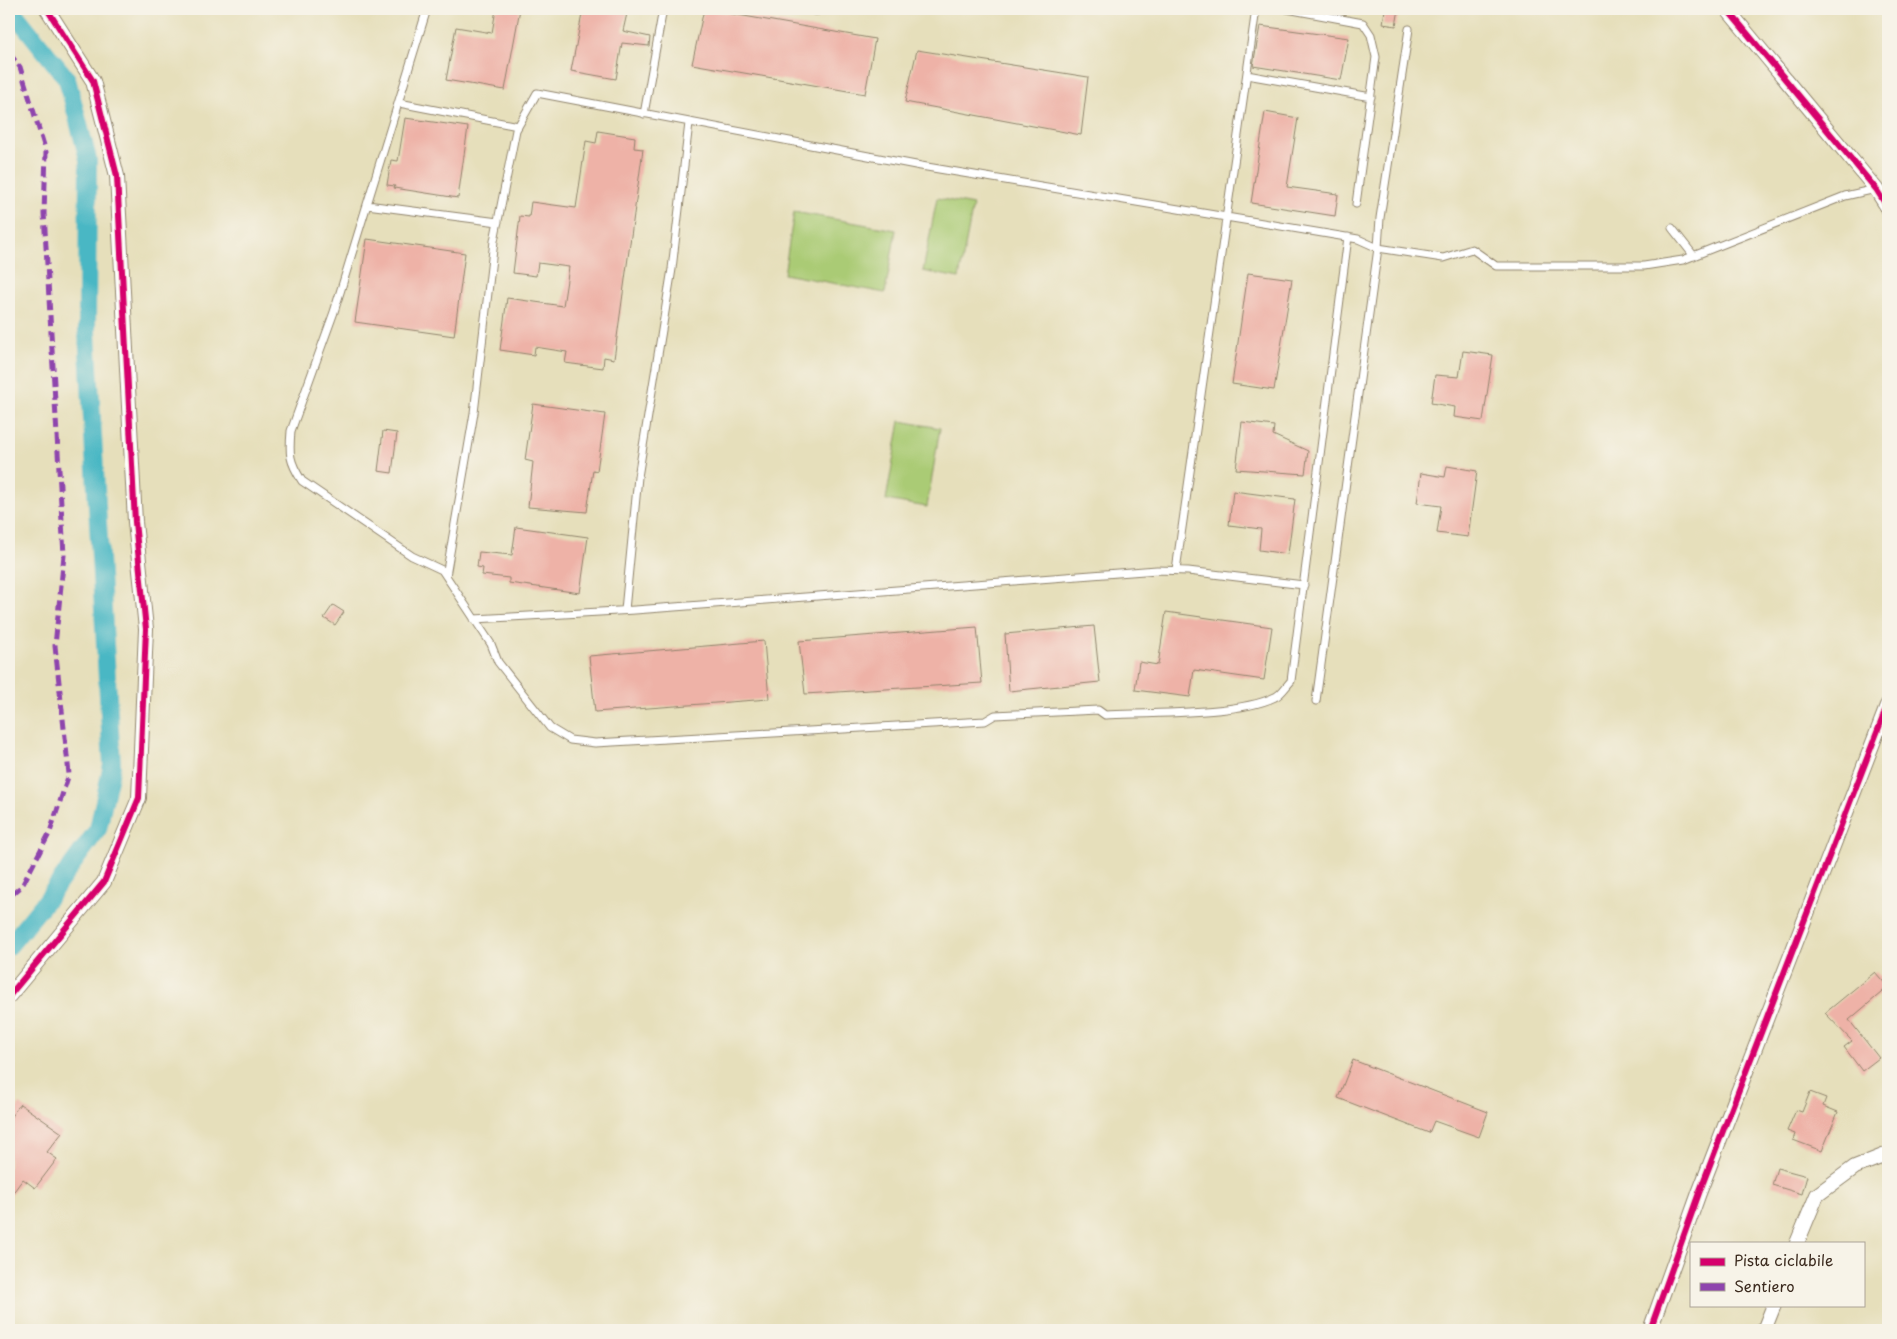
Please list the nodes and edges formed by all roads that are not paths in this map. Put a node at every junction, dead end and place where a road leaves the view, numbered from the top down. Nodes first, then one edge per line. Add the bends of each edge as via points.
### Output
1 (47, 9) edge
2 (427, 9) edge
3 (663, 9) edge
4 (799, 9) edge
5 (831, 9) edge
6 (1256, 9) edge
7 (1287, 9) edge
8 (1727, 9) edge
9 (1410, 29) dead end
10 (1247, 75) junction
11 (1371, 96) junction
12 (398, 104) junction
13 (644, 114) junction
14 (689, 123) junction
15 (518, 126) junction
16 (1882, 187) edge
17 (1356, 204) dead end
18 (367, 205) junction
19 (1888, 208) edge
20 (1227, 217) junction
21 (498, 222) junction
22 (1672, 228) dead end
23 (1348, 237) junction
24 (1378, 248) junction
25 (1694, 256) junction
26 (1176, 570) junction
27 (446, 576) junction
28 (1304, 585) junction
29 (625, 610) junction
30 (474, 619) junction
31 (1316, 701) dead end
32 (1888, 704) edge
33 (9, 996) edge
34 (1888, 1154) edge
35 (1797, 1242) edge
36 (1774, 1306) edge
37 (1650, 1330) edge
38 (1764, 1330) edge

1 - 33 street via 93,81 117,176 134,522 146,639 138,798 104,882
2 - 12 lane
3 - 13 lane
4 - 5 lane
6 - 10 lane
7 - 11 lane via 1363,23 1371,35 1376,57
8 - 16 street
9 - 24 lane
10 - 11 lane
10 - 20 lane
11 - 17 lane
12 - 15 lane
12 - 18 lane
13 - 14 lane
13 - 15 lane via 537,94
14 - 20 lane
14 - 29 lane via 672,269 638,477
15 - 21 lane
16 - 19 street
16 - 25 lane via 1845,196
18 - 21 lane
18 - 27 lane via 334,312 291,431 289,451 302,481 412,556 442,570
20 - 23 lane
20 - 26 lane
21 - 27 lane via 474,413
22 - 25 lane
23 - 24 lane
23 - 28 lane
24 - 25 lane via 1443,258 1472,250 1496,266 1644,266
24 - 31 lane
26 - 28 lane
26 - 29 lane
27 - 30 lane
28 - 30 lane via 1291,681 1277,697 1254,705 1105,715 1098,710 995,714 985,721 594,743 570,740 550,728 498,662 491,644
29 - 30 lane
32 - 37 street via 1699,1193
34 - 35 street via 1855,1167 1817,1195
36 - 38 street

